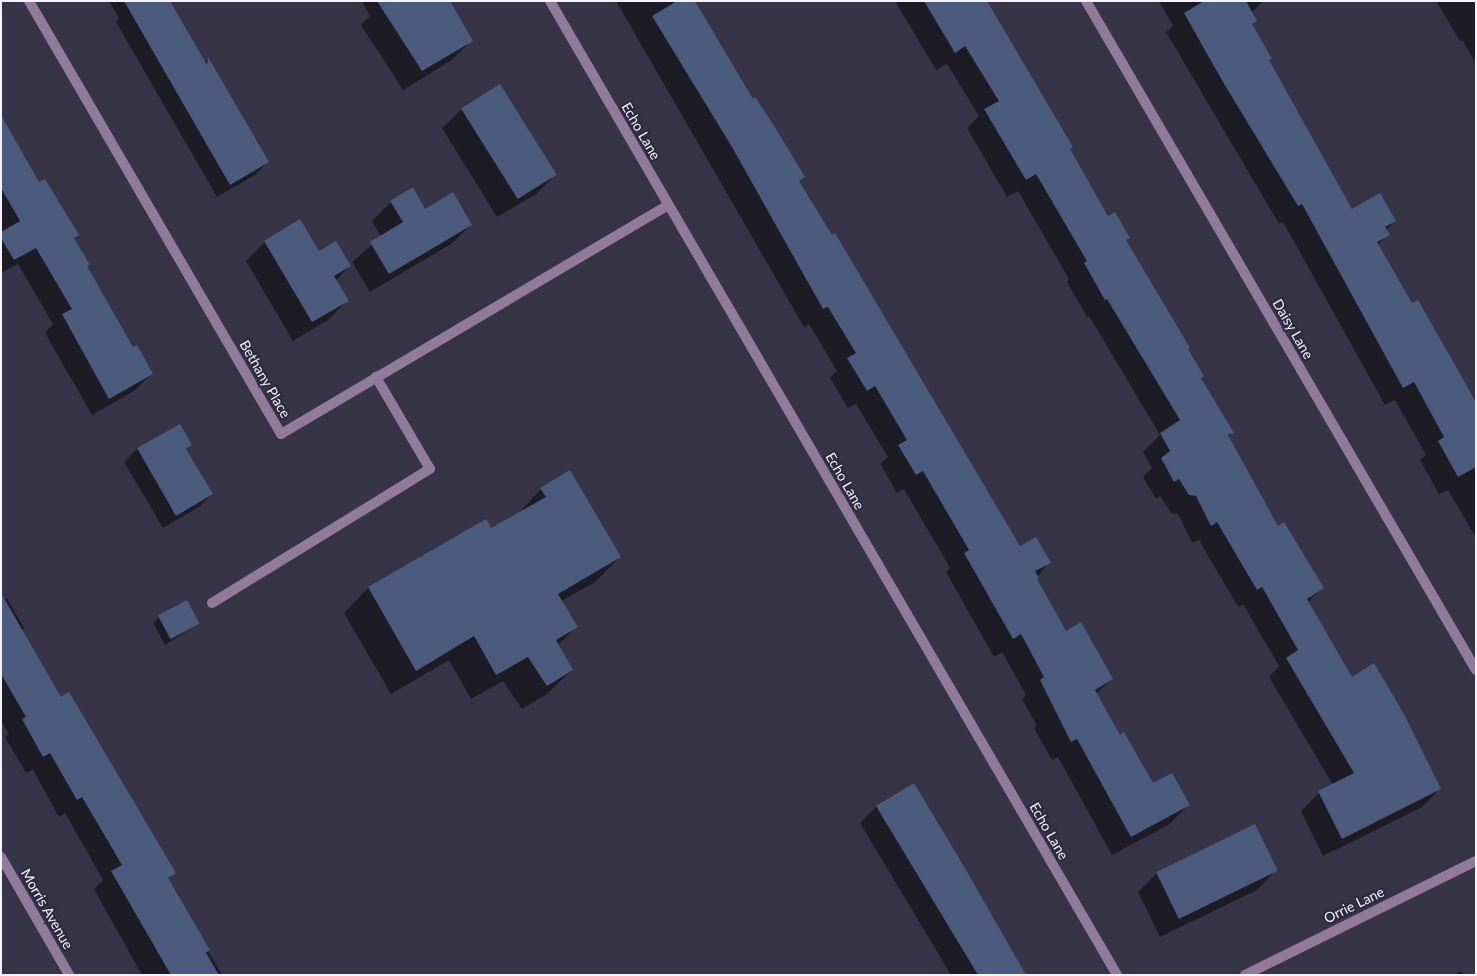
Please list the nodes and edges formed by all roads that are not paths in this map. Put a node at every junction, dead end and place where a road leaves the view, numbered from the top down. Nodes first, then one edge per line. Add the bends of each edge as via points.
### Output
1 (29, 1) edge
2 (550, 1) edge
3 (1086, 1) edge
4 (668, 205) junction
5 (376, 377) junction
6 (212, 603) dead end
7 (1476, 670) edge
8 (1, 857) edge
9 (1476, 861) edge
10 (69, 975) edge
11 (1117, 975) edge
12 (1245, 975) edge

1 - 5 street, Bethany Place via 281,434
2 - 4 street, Echo Lane
3 - 7 street, Daisy Lane
4 - 5 street, Bethany Place
4 - 11 street, Echo Lane
5 - 6 street via 430,469
8 - 10 street, Morris Avenue
9 - 12 street, Orrie Lane

